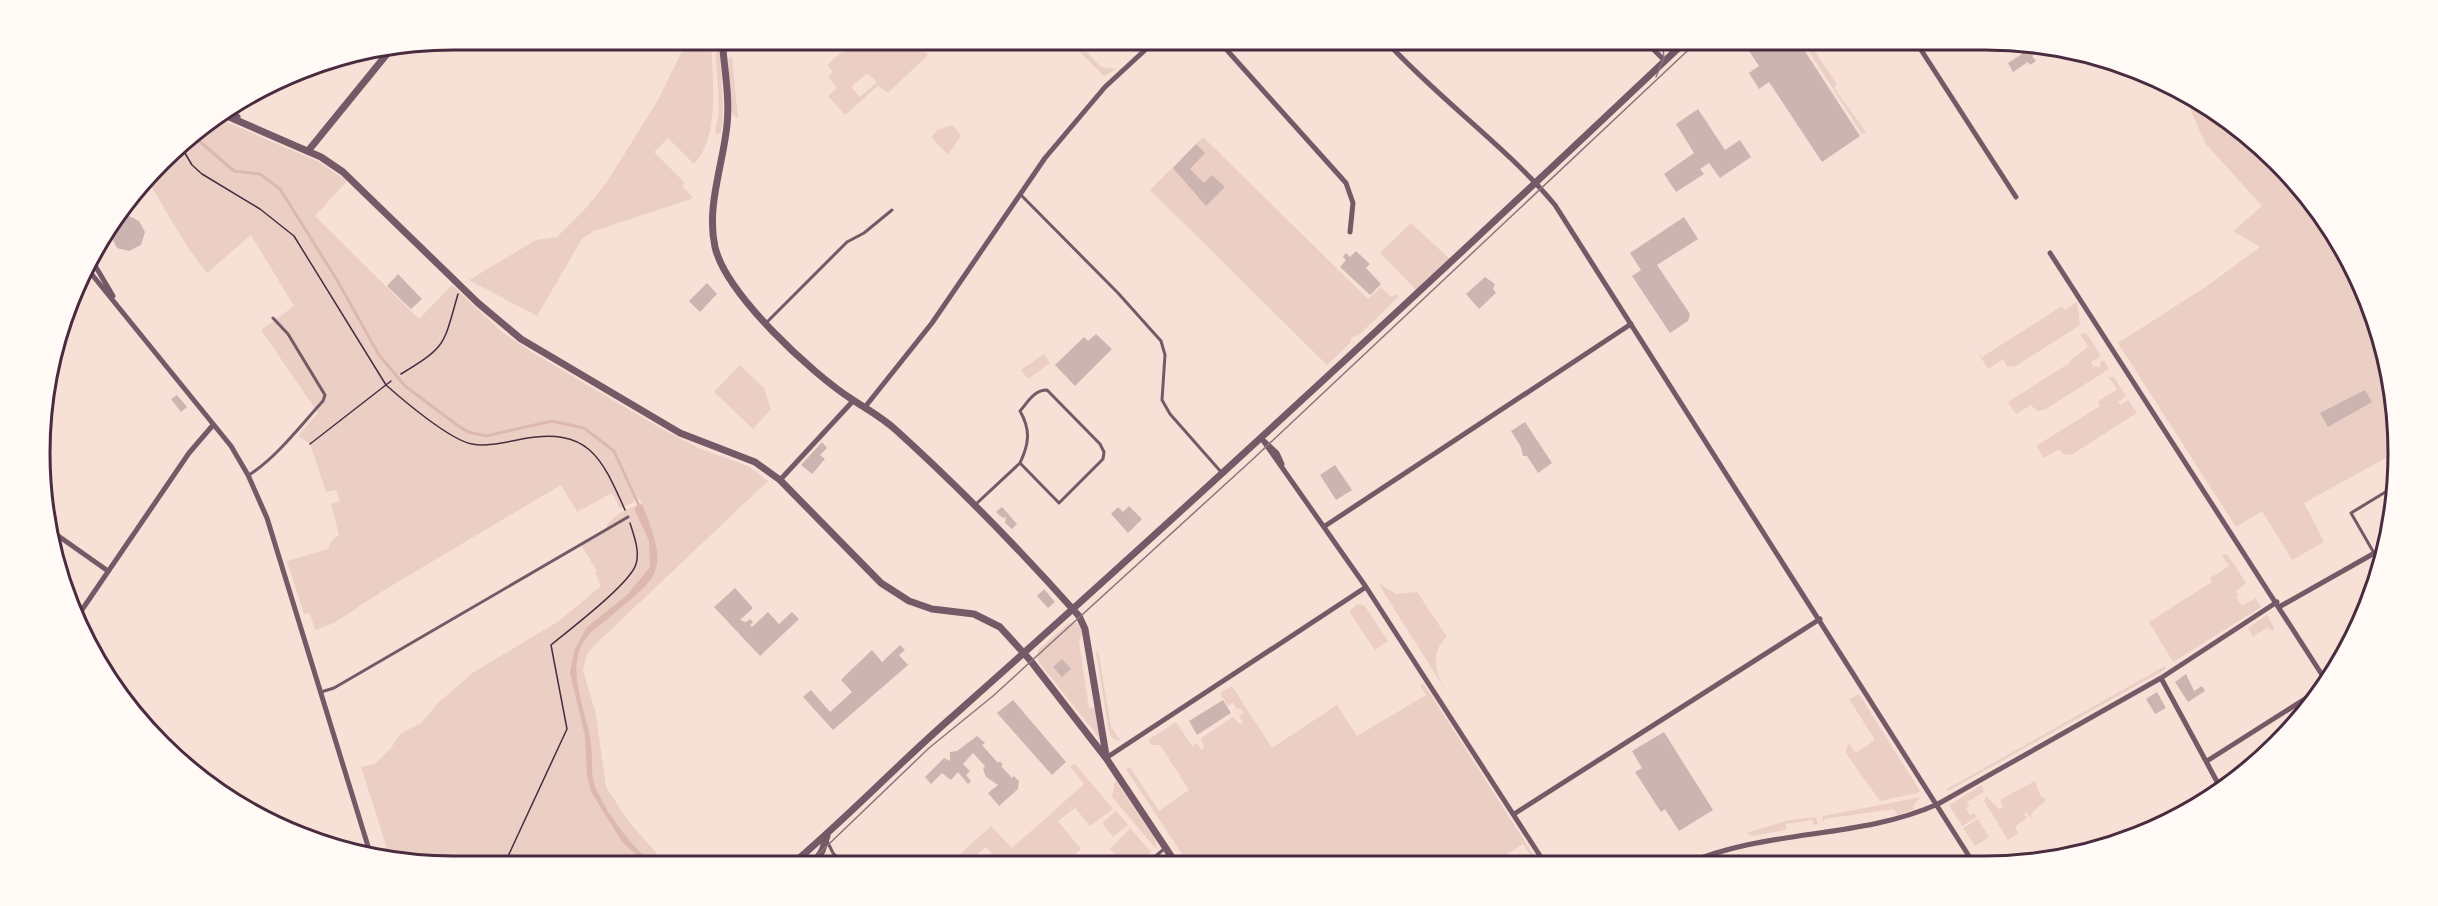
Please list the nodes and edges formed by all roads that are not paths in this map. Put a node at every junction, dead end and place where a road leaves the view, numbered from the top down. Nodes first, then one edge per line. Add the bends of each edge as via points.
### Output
1 (723, 50) edge
2 (1145, 50) edge
3 (1227, 50) edge
4 (1394, 50) edge
5 (1654, 50) edge
6 (1676, 50) edge
7 (1921, 50) edge
8 (386, 55) edge
9 (1665, 61) junction
10 (234, 115) edge
11 (230, 117) edge
12 (249, 125) junction
13 (308, 151) junction
14 (1536, 183) junction
15 (1020, 194) junction
16 (2016, 197) dead end
17 (892, 210) dead end
18 (1350, 232) dead end
19 (2050, 253) dead end
20 (96, 267) edge
21 (92, 274) edge
22 (120, 308) junction
23 (273, 318) dead end
24 (766, 323) junction
25 (1631, 324) junction
26 (853, 401) junction
27 (865, 407) junction
28 (213, 425) junction
29 (1262, 439) junction
30 (1020, 463) junction
31 (1224, 474) junction
32 (248, 475) junction
33 (780, 480) junction
34 (2387, 491) edge
35 (975, 506) junction
36 (628, 517) road end
37 (1325, 526) junction
38 (58, 536) edge
39 (2374, 553) joint
40 (108, 571) junction
41 (1366, 587) junction
42 (2278, 604) junction
43 (1074, 609) junction
44 (82, 610) edge
45 (1820, 619) junction
46 (1024, 653) junction
47 (2322, 674) edge
48 (2161, 678) junction
49 (321, 692) junction
50 (2305, 699) edge
51 (1106, 758) junction
52 (2207, 761) junction
53 (2218, 782) edge
54 (1938, 804) junction
55 (1514, 814) junction
56 (826, 836) junction
57 (368, 848) edge
58 (1166, 848) junction
59 (803, 856) edge
60 (819, 856) edge
61 (836, 856) edge
62 (1157, 856) edge
63 (1171, 856) edge
64 (1541, 856) edge
65 (1710, 856) edge
66 (1969, 856) edge

1 - 24 street via 728,117 713,209 714,238 729,280
2 - 15 street via 1105,87
3 - 18 street via 1346,183 1353,203
4 - 14 street
5 - 9 street
6 - 9 street
7 - 16 street
8 - 13 street
9 - 14 street
10 - 12 street
11 - 12 street
12 - 13 street
13 - 33 street via 357,183 484,308 521,339 680,433 755,462
14 - 25 street
14 - 29 street
15 - 27 street via 932,323
15 - 31 lane via 1161,341 1165,355 1162,400
17 - 24 lane via 847,242
19 - 42 street
20 - 22 street
21 - 22 street
22 - 28 street
23 - 32 lane via 288,334 325,395 274,453
24 - 26 street
25 - 37 street
25 - 45 street
26 - 27 street
26 - 33 street
27 - 35 street via 896,430
28 - 32 street
28 - 40 street via 201,436
29 - 31 street
29 - 37 street via 1277,453 1283,468
30 - 30 lane via 1059,502 1103,459 1104,452 1047,390 1042,390 1020,411 1028,431
30 - 35 lane
31 - 43 street
32 - 49 street via 267,518
33 - 46 street via 881,583 932,609 984,618 1000,627
34 - 39 lane via 2351,513
35 - 43 street
36 - 49 lane via 412,644
37 - 41 street
38 - 40 street
39 - 42 street
40 - 44 street
41 - 51 street
41 - 55 street
42 - 47 street
42 - 48 street
43 - 46 street
43 - 51 street via 1085,629
45 - 54 street
45 - 55 street
46 - 51 street
46 - 56 street
48 - 52 street
48 - 54 street
49 - 57 street
50 - 52 street
51 - 58 street
52 - 53 street
54 - 65 street via 1884,824 1751,842
54 - 66 street
55 - 64 street
56 - 59 street
56 - 60 street
56 - 61 lane
58 - 62 lane
58 - 63 street

